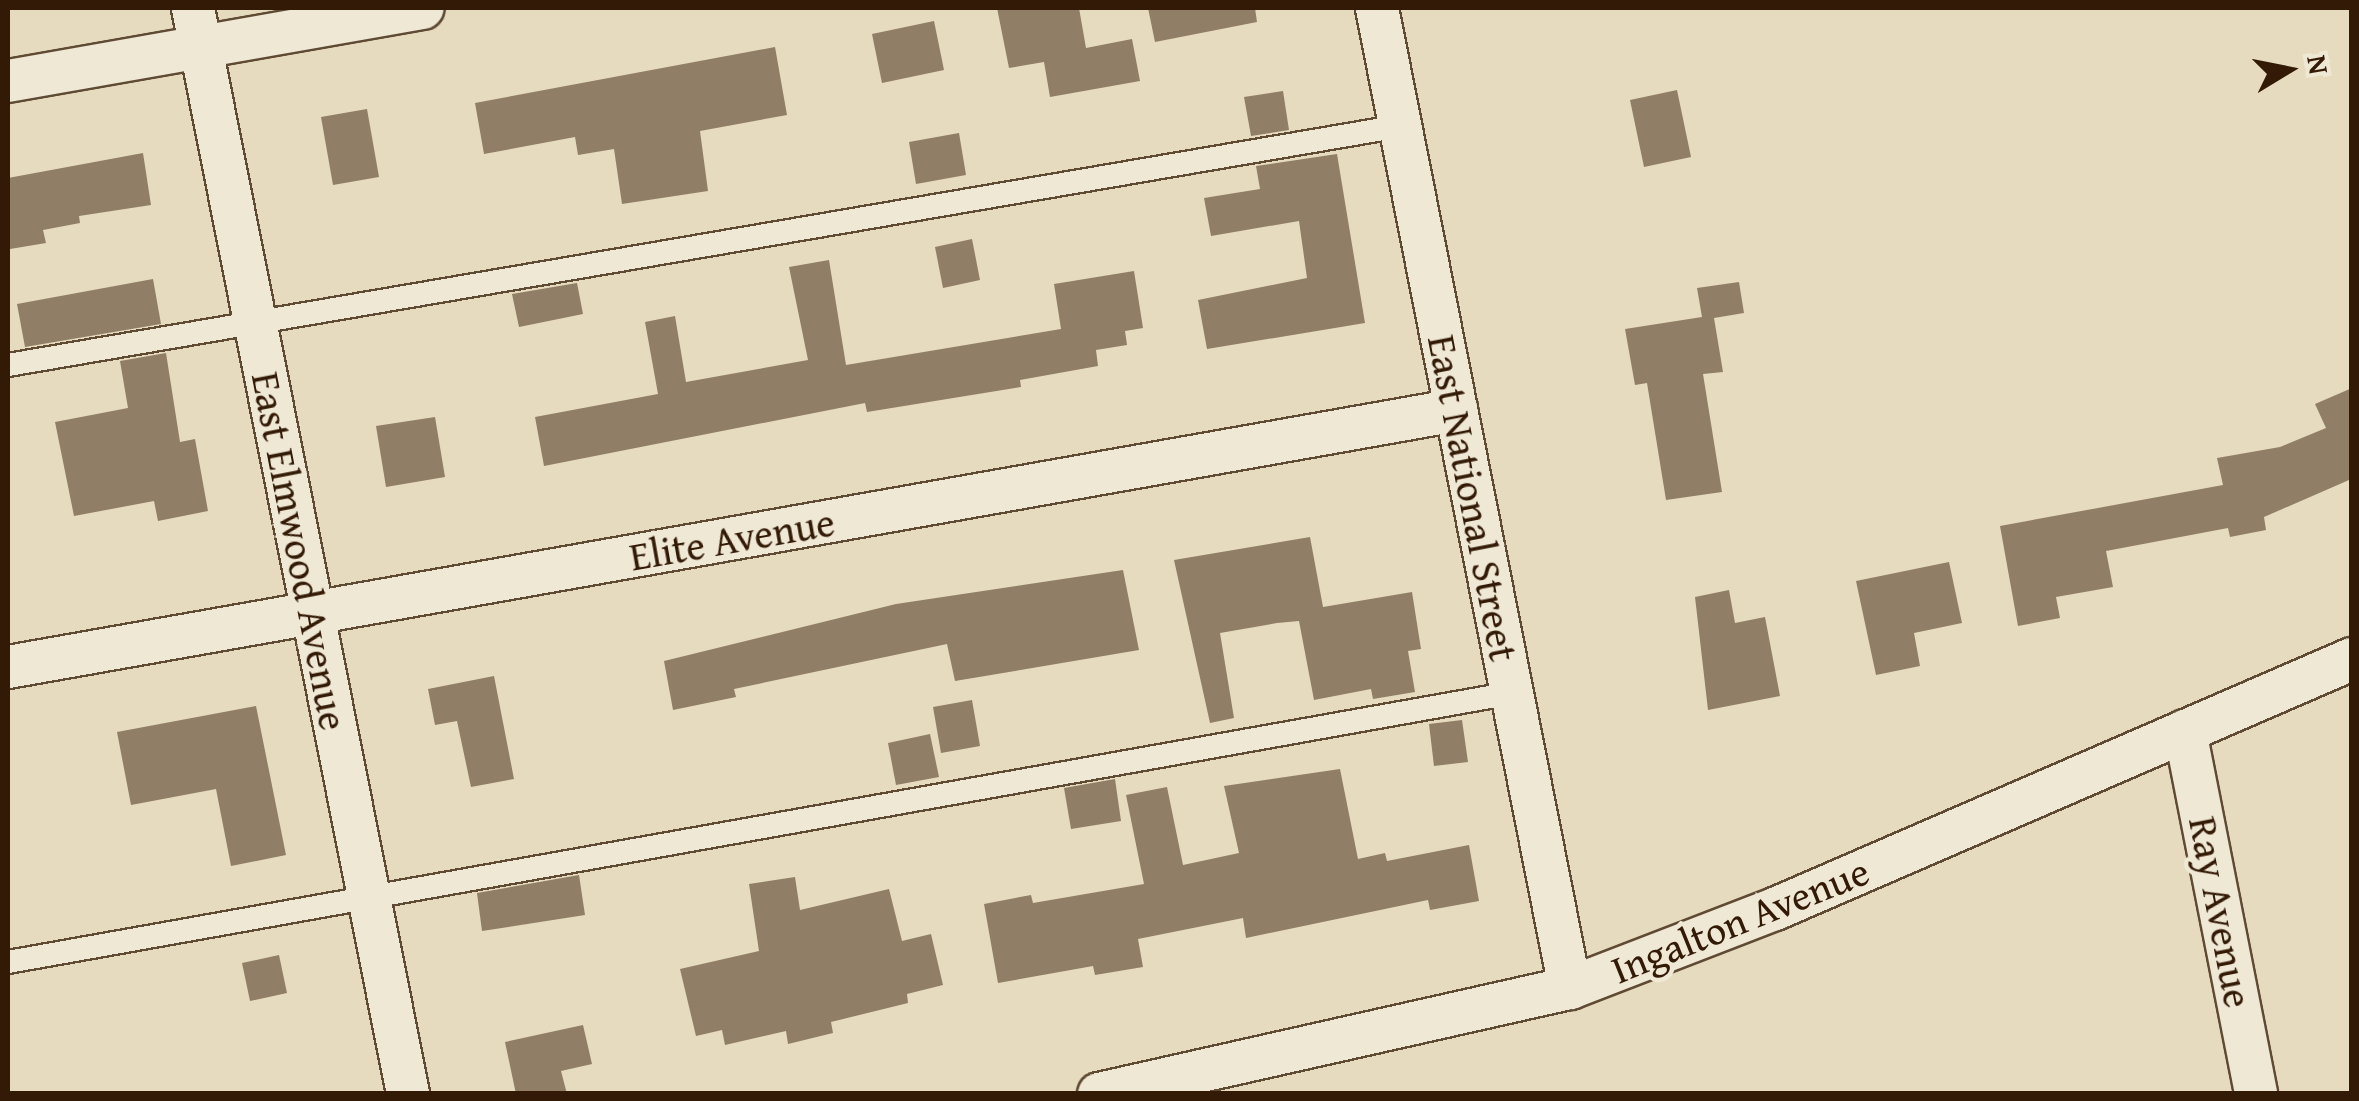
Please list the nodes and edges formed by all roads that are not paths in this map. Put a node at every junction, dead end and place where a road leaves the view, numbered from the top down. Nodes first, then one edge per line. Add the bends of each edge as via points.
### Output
1 (423, 8) edge
2 (1377, 8) edge
3 (197, 27) edge
4 (8, 81) edge
5 (1400, 126) junction
6 (254, 322) junction
7 (8, 364) edge
8 (1456, 410) junction
9 (312, 613) junction
10 (2352, 659) edge
11 (8, 667) edge
12 (1512, 693) junction
13 (2185, 731) junction
14 (370, 900) junction
15 (8, 962) edge
16 (1570, 988) junction
17 (408, 1094) edge
18 (1099, 1094) edge
19 (2256, 1094) edge

1 - 3 street
2 - 5 street, East National Street
3 - 4 street
3 - 6 street, East Elmwood Avenue
5 - 6 lane
5 - 8 street, East National Street
6 - 7 lane
6 - 9 street, East Elmwood Avenue
8 - 9 street, Elite Avenue
8 - 12 street, East National Street
9 - 11 street, Elite Avenue
9 - 14 street, East Elmwood Avenue
10 - 13 street, Ingalton Avenue
12 - 14 lane
12 - 16 street, East National Street
13 - 16 street, Ingalton Avenue via 1775,909
13 - 19 street, Ray Avenue
14 - 15 lane
14 - 17 street, East Elmwood Avenue
16 - 18 street, Ingalton Avenue

